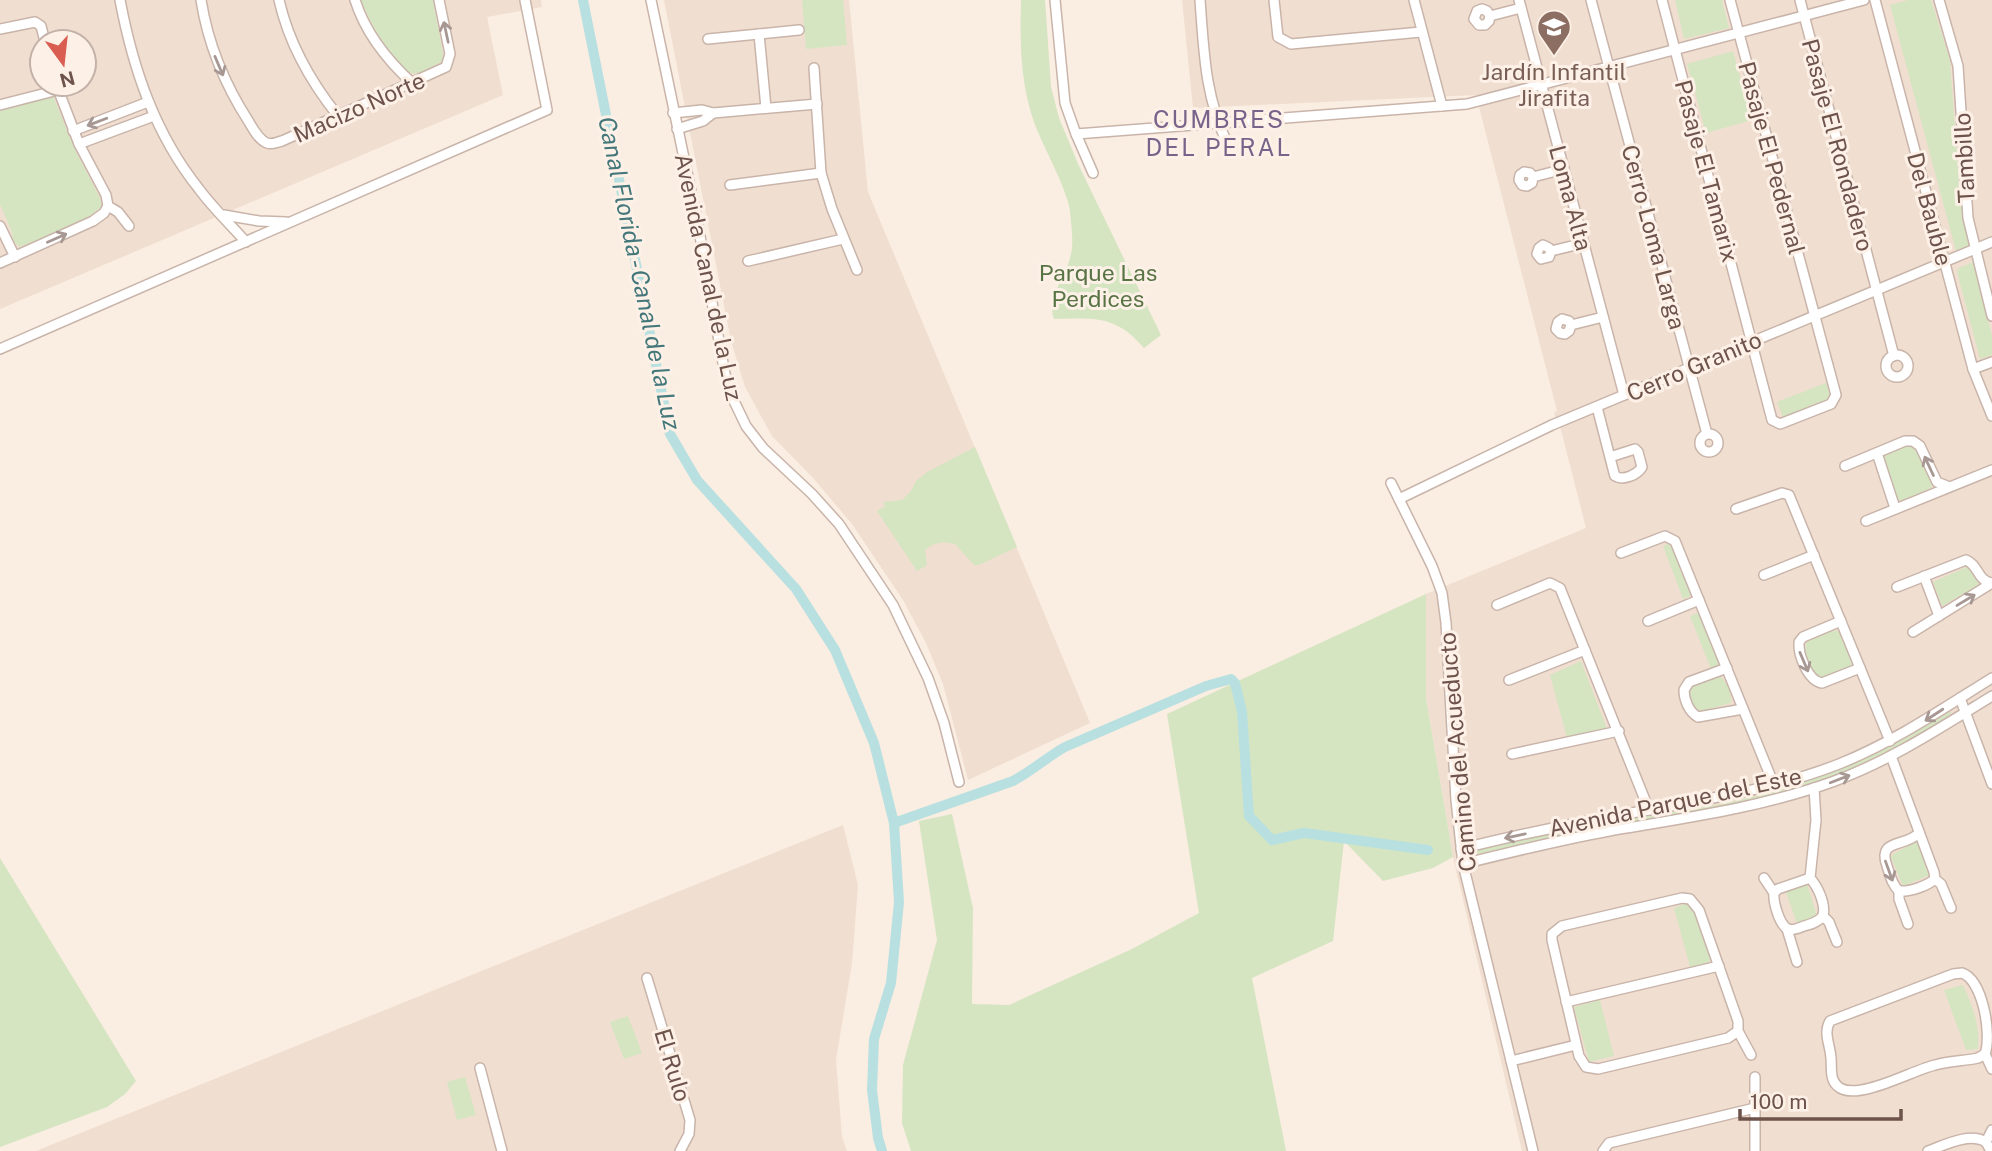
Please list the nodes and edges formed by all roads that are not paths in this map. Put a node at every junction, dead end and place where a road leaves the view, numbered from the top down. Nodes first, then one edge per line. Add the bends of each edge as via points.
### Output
1 (120, 0) edge
2 (201, 0) edge
3 (279, 0) edge
4 (355, 0) edge
5 (439, 0) edge
6 (651, 0) edge
7 (1055, 0) edge
8 (1200, 0) edge
9 (1274, 0) edge
10 (1414, 0) edge
11 (1591, 0) edge
12 (1662, 0) edge
13 (1730, 0) edge
14 (1800, 0) edge
15 (1864, 0) edge
16 (1875, 0) edge
17 (1939, 0) edge
18 (526, 3) edge
19 (1520, 4) edge
20 (1490, 16) dead end
21 (1804, 16) junction
22 (41, 28) edge
23 (0, 29) edge
24 (799, 30) dead end
25 (1421, 32) junction
26 (1739, 33) junction
27 (759, 34) junction
28 (708, 39) dead end
29 (1675, 50) junction
30 (814, 68) dead end
31 (1609, 68) junction
32 (412, 83) junction
33 (1541, 86) junction
34 (28, 96) edge
35 (61, 98) edge
36 (148, 103) junction
37 (817, 104) junction
38 (0, 105) edge
39 (1442, 106) junction
40 (766, 108) junction
41 (673, 113) junction
42 (713, 113) junction
43 (154, 116) junction
44 (338, 116) junction
45 (1218, 124) junction
46 (677, 129) junction
47 (73, 131) junction
48 (1076, 134) junction
49 (79, 144) junction
50 (1228, 145) dead end
51 (1564, 169) junction
52 (821, 173) junction
53 (1093, 173) dead end
54 (1533, 177) dead end
55 (730, 185) dead end
56 (108, 206) junction
57 (222, 215) junction
58 (290, 222) junction
59 (0, 226) edge
60 (129, 226) dead end
61 (843, 239) junction
62 (246, 242) junction
63 (1992, 242) edge
64 (1584, 243) junction
65 (1975, 249) junction
66 (1551, 251) dead end
67 (15, 257) junction
68 (748, 261) dead end
69 (1944, 262) junction
70 (0, 263) edge
71 (857, 270) dead end
72 (1876, 290) junction
73 (1814, 316) junction
74 (1992, 316) edge
75 (1603, 317) junction
76 (1571, 326) dead end
77 (1752, 342) junction
78 (0, 349) edge
79 (1894, 356) dead end
80 (1992, 362) edge
81 (1689, 368) junction
82 (1973, 369) junction
83 (1624, 395) junction
84 (1597, 407) junction
85 (1808, 413) joint
86 (1992, 416) edge
87 (1707, 434) dead end
88 (1877, 453) junction
89 (1609, 457) dead end
90 (1845, 466) dead end
91 (1992, 470) edge
92 (1391, 482) dead end
93 (1947, 486) junction
94 (1399, 499) junction
95 (1895, 508) junction
96 (1736, 509) dead end
97 (1866, 521) dead end
98 (1621, 553) dead end
99 (1814, 555) junction
100 (1764, 575) dead end
101 (1924, 576) junction
102 (1897, 587) dead end
103 (1699, 600) junction
104 (1497, 605) dead end
105 (1940, 616) junction
106 (1647, 621) dead end
107 (1841, 621) junction
108 (1913, 632) dead end
109 (1586, 650) junction
110 (1727, 668) junction
111 (1860, 668) junction
112 (1992, 678) edge
113 (1509, 680) dead end
114 (1992, 696) edge
115 (1960, 698) junction
116 (1743, 709) junction
117 (1966, 713) junction
118 (1619, 731) junction
119 (1889, 741) junction
120 (1512, 754) dead end
121 (1891, 757) junction
122 (959, 782) dead end
123 (1992, 784) edge
124 (1774, 785) junction
125 (1814, 788) junction
126 (1649, 810) junction
127 (1919, 833) junction
128 (1461, 849) junction
129 (1463, 864) junction
130 (1763, 878) dead end
131 (1810, 878) junction
132 (1934, 879) junction
133 (1899, 891) junction
134 (1774, 893) junction
135 (1951, 908) dead end
136 (1824, 916) junction
137 (1908, 924) dead end
138 (1787, 929) junction
139 (1837, 942) dead end
140 (1797, 962) dead end
141 (1718, 966) junction
142 (647, 978) dead end
143 (1566, 1002) junction
144 (1989, 1020) edge
145 (1738, 1031) junction
146 (1576, 1045) junction
147 (1751, 1055) dead end
148 (1985, 1055) junction
149 (1511, 1061) junction
150 (480, 1068) dead end
151 (1992, 1069) edge
152 (1755, 1077) dead end
153 (1755, 1108) junction
154 (1992, 1130) edge
155 (1986, 1142) junction
156 (502, 1151) edge
157 (680, 1151) edge
158 (1534, 1151) edge
159 (1602, 1151) edge
160 (1755, 1151) edge
161 (1928, 1151) edge
162 (1992, 1151) edge

1 - 36 street
2 -> 44 street, Macizo Norte via 220,69 245,117 268,144
3 - 44 street via 295,50
4 - 32 street via 378,44
32 -> 5 street, Macizo Norte via 448,64
6 - 41 street, Avenida Canal de la Luz
7 - 48 street via 1065,103
8 - 45 street via 1208,90
9 - 25 street via 1278,37 1291,44
10 - 25 street
11 - 31 street, Cerro Loma Larga
12 - 29 street, Pasaje El Tamarix
13 - 26 street, Pasaje El Pedernal
14 - 21 street, Pasaje El Rondadero
15 - 21 street
16 - 69 street, Del Bauble
17 - 65 street, Tambillo via 1958,65 1967,209
18 - 58 street via 547,110
19 - 20 street
19 - 33 street, Loma Alta
21 - 26 street
21 - 72 street, Pasaje El Rondadero
22 - 23 street via 28,21
24 - 27 street
25 - 39 street
26 - 29 street
26 - 73 street, Pasaje El Pedernal
27 - 28 street
27 - 40 street
29 - 31 street
29 - 77 street, Pasaje El Tamarix
30 - 37 street
31 - 33 street
31 - 81 street, Cerro Loma Larga
32 - 44 street, Macizo Norte
33 - 39 street via 1477,103
33 - 51 street, Loma Alta
34 - 38 street
35 - 47 street
36 - 43 street
36 -> 47 street
37 - 40 street
37 - 52 street
39 - 45 street
40 - 42 street
41 - 42 street
41 - 46 street, Avenida Canal de la Luz
42 - 46 street via 704,121
43 - 49 street
43 - 57 street via 190,177
45 - 48 street
45 - 50 street
46 - 122 street, Avenida Canal de la Luz via 734,401 763,449 839,524 893,605 937,700
47 - 49 street
48 - 53 street
49 - 56 street
51 - 54 street
51 - 64 street, Loma Alta
52 - 55 street
52 - 61 street
56 - 60 street
67 -> 56 street via 93,221
57 - 58 street
57 - 62 street
58 - 62 street
59 - 67 street
61 - 68 street
61 - 71 street
62 - 78 street
63 - 65 street, Cerro Granito
64 - 66 street
64 - 75 street, Loma Alta
65 - 69 street, Cerro Granito
65 - 74 street, Tambillo
67 - 70 street
69 - 72 street, Cerro Granito
69 - 82 street, Del Bauble
72 - 73 street, Cerro Granito
72 - 79 street, Pasaje El Rondadero
73 - 77 street, Cerro Granito
73 - 85 street, Pasaje El Pedernal via 1836,395 1831,404
75 - 76 street
75 - 83 street, Loma Alta
77 - 81 street, Cerro Granito
77 - 85 street, Pasaje El Tamarix via 1773,422 1780,424
80 - 82 street
81 - 83 street, Cerro Granito
81 - 87 street, Cerro Loma Larga
82 - 86 street, Del Bauble
83 - 84 street, Cerro Granito
84 - 89 street
84 - 94 street, Cerro Granito
88 - 90 street
93 -> 88 street via 1937,482 1920,446 1913,441
88 - 95 street
91 - 93 street
92 - 94 street, Camino del Acueducto
93 - 95 street
94 - 128 street, Camino del Acueducto via 1438,579 1445,608
95 - 97 street
96 - 99 street via 1787,493
98 - 103 street via 1670,537
99 - 100 street
99 - 107 street
101 - 102 street
101 - 105 street
105 -> 101 street via 1992,583 1982,579 1966,560
103 - 106 street
103 - 110 street
104 - 109 street via 1556,584
105 - 108 street
107 - 111 street
107 -> 111 street via 1804,638 1799,649 1816,682
109 - 113 street
109 - 118 street
110 - 116 street
110 - 116 street via 1689,682 1684,690 1686,701 1698,717
111 - 119 street
112 - 115 street, Avenida Parque del Este
114 - 117 street, Avenida Parque del Este
115 - 117 street
115 -> 119 street, Avenida Parque del Este
116 - 124 street
117 - 121 street, Avenida Parque del Este
117 - 123 street
118 - 120 street
118 - 126 street
119 - 124 street, Avenida Parque del Este via 1839,764
125 -> 121 street, Avenida Parque del Este
121 - 127 street
124 - 126 street, Avenida Parque del Este
125 - 129 street, Avenida Parque del Este via 1738,810 1592,834
125 - 131 street
126 -> 128 street, Avenida Parque del Este
127 - 132 street
127 -> 133 street via 1884,853
128 - 129 street, Camino del Acueducto
129 - 149 street, Camino del Acueducto
130 - 134 street
131 - 134 street
131 - 136 street
132 - 133 street
132 - 135 street via 1941,884
133 - 137 street
134 - 138 street
136 - 138 street
136 - 139 street
138 - 140 street
141 - 143 street
141 - 143 street via 1696,905 1682,898 1556,929 1552,940
141 - 145 street
142 - 157 street, El Rulo via 690,1120
143 - 146 street
144 - 148 street
144 - 148 street via 1975,984 1966,974 1957,973 1838,1016 1826,1033 1832,1075 1840,1088 1850,1091 1926,1067
145 - 146 street via 1728,1038 1594,1069 1583,1064
145 - 147 street
146 - 149 street
148 - 151 street
149 - 158 street, Camino del Acueducto
150 - 156 street
152 - 153 street
153 - 159 street via 1609,1143
153 - 160 street
154 - 155 street
155 - 161 street via 1970,1138
155 - 162 street

